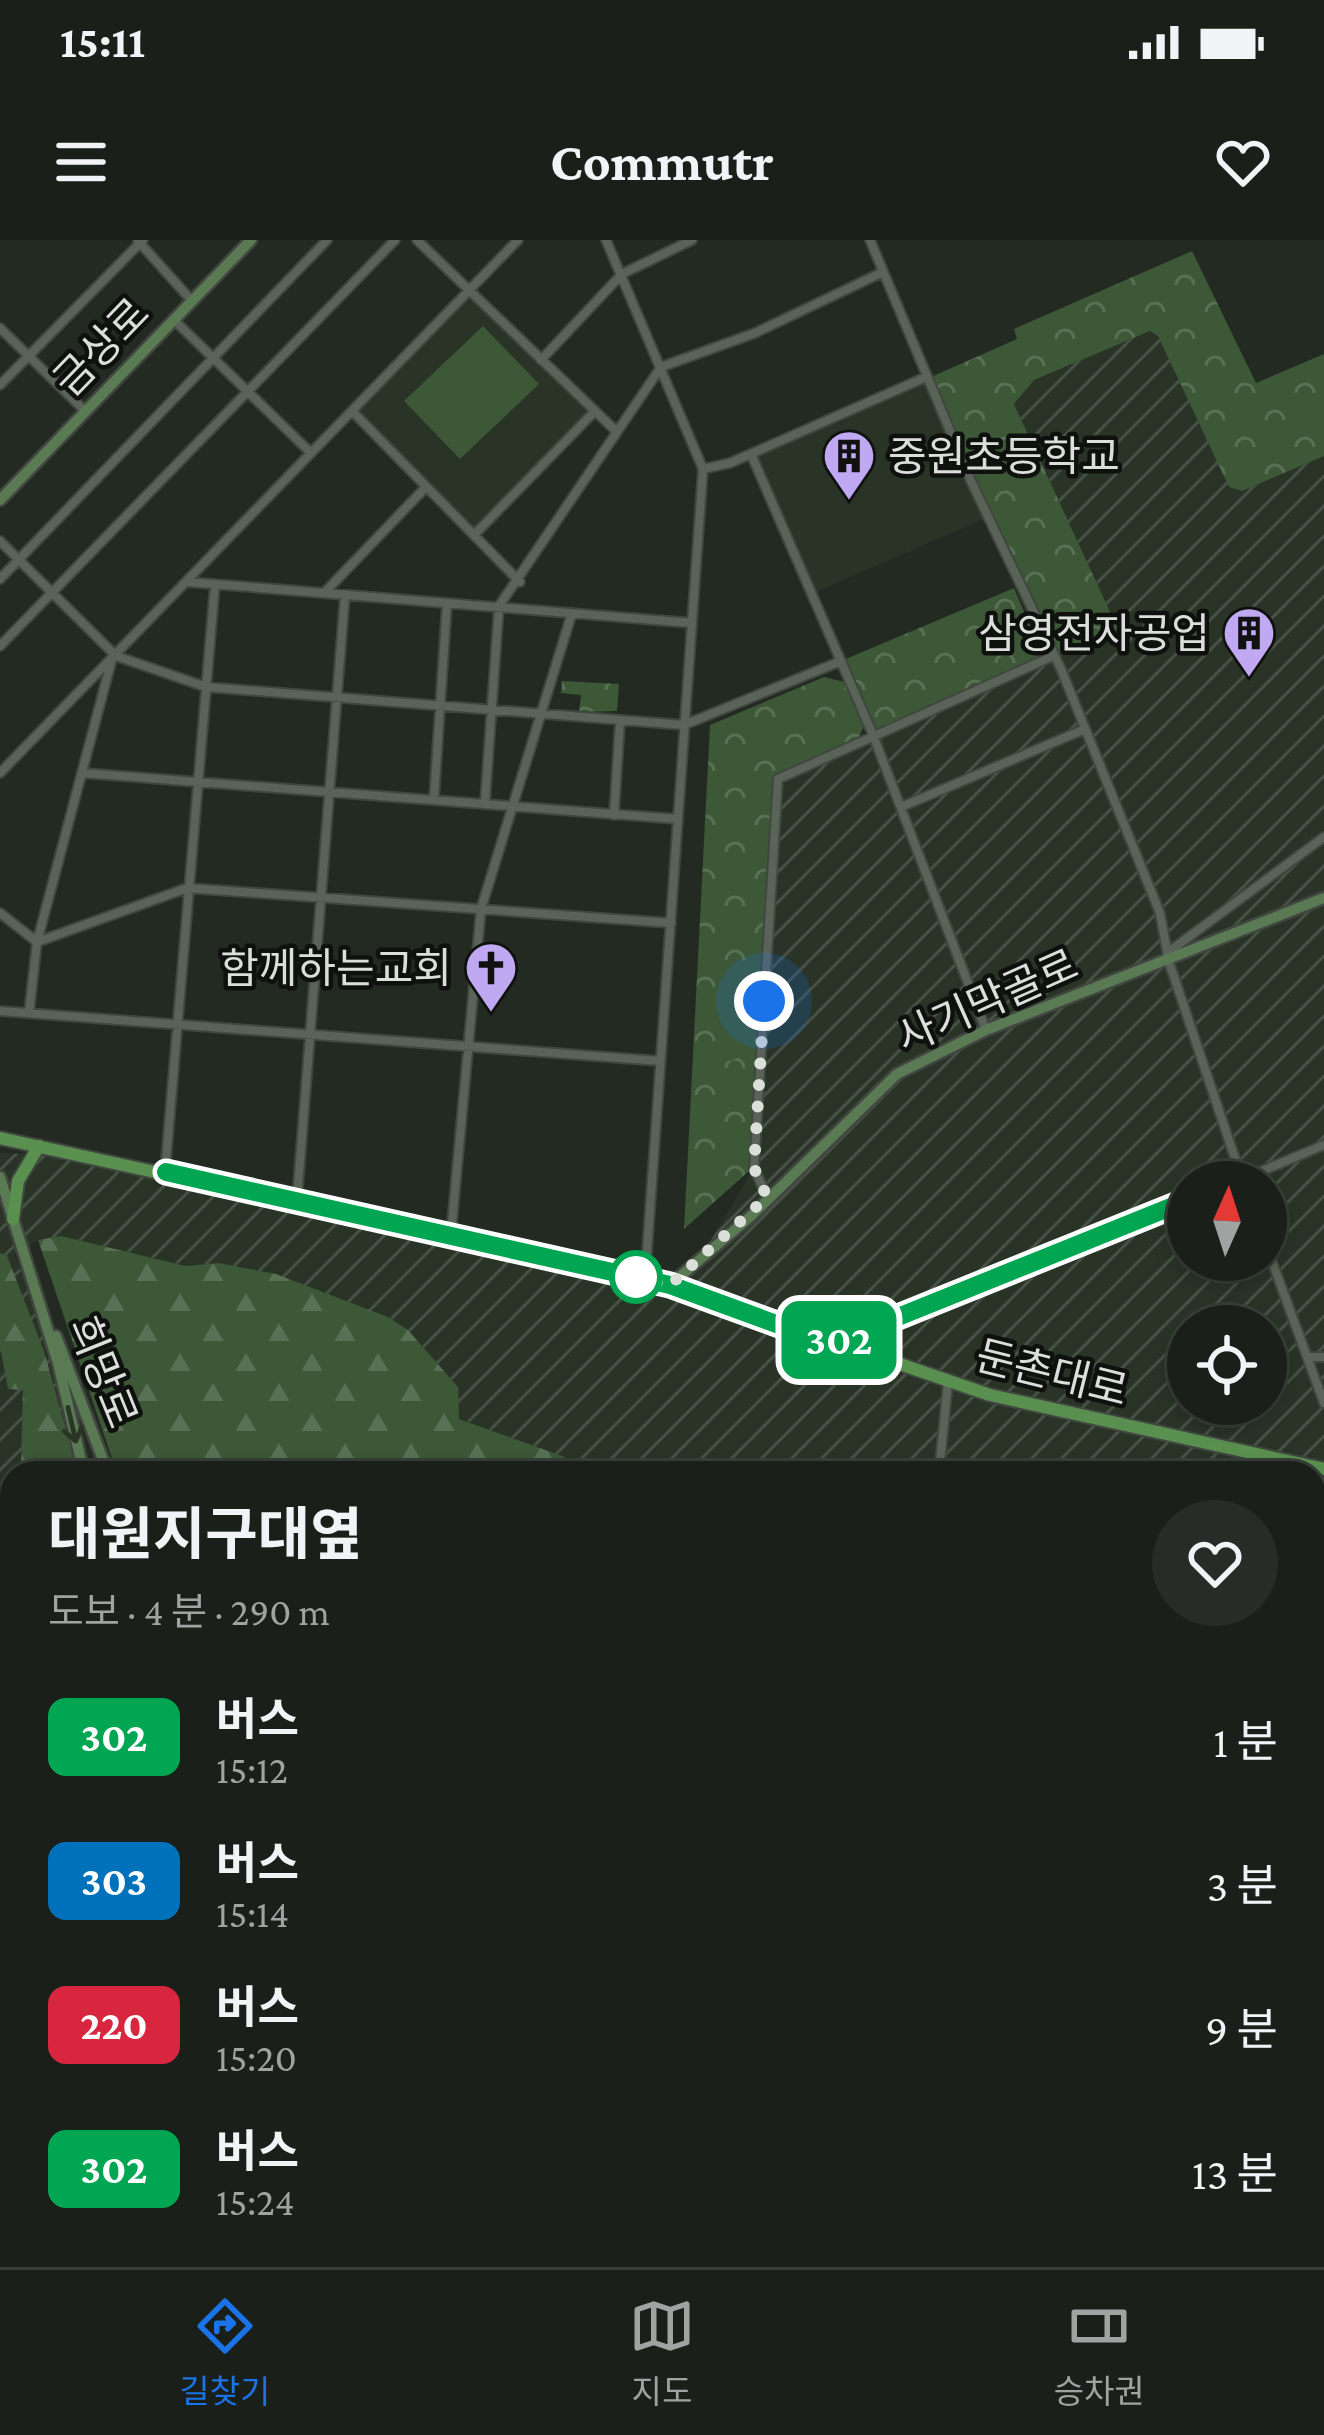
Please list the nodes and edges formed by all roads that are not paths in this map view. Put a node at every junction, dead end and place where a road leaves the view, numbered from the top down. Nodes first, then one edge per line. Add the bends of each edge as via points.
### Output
1 (251, 240) edge
2 (327, 240) edge
3 (395, 240) edge
4 (417, 240) edge
5 (518, 240) edge
6 (606, 240) edge
7 (692, 240) edge
8 (870, 240) edge
9 (140, 241) edge
10 (883, 272) junction
11 (622, 274) junction
12 (470, 290) junction
13 (192, 301) junction
14 (173, 320) junction
15 (0, 328) edge
16 (28, 356) junction
17 (213, 358) junction
18 (541, 360) junction
19 (661, 367) junction
20 (926, 376) junction
21 (0, 385) edge
22 (247, 391) junction
23 (86, 411) junction
24 (353, 412) junction
25 (594, 412) junction
26 (616, 431) junction
27 (311, 454) junction
28 (751, 454) junction
29 (703, 469) junction
30 (426, 487) junction
31 (0, 500) edge
32 (473, 535) junction
33 (0, 541) edge
34 (19, 560) junction
35 (0, 579) edge
36 (187, 582) junction
37 (520, 582) junction
38 (215, 584) junction
39 (51, 592) junction
40 (325, 593) junction
41 (345, 595) junction
42 (447, 603) junction
43 (499, 606) junction
44 (572, 613) junction
45 (692, 622) junction
46 (0, 646) edge
47 (114, 657) junction
48 (1051, 657) junction
49 (841, 661) junction
50 (206, 687) junction
51 (337, 697) junction
52 (440, 704) junction
53 (492, 709) junction
54 (541, 714) junction
55 (620, 722) junction
56 (684, 725) junction
57 (1085, 729) junction
58 (872, 735) junction
59 (0, 773) edge
60 (82, 773) junction
61 (196, 781) junction
62 (329, 791) junction
63 (434, 799) junction
64 (485, 802) junction
65 (513, 804) junction
66 (901, 807) junction
67 (614, 815) junction
68 (677, 819) junction
69 (1324, 837) edge
70 (187, 888) junction
71 (322, 898) junction
72 (1324, 898) edge
73 (481, 909) junction
74 (0, 913) edge
75 (671, 923) junction
76 (37, 941) junction
77 (1167, 958) junction
78 (0, 1010) edge
79 (29, 1013) junction
80 (176, 1023) junction
81 (986, 1030) junction
82 (311, 1034) junction
83 (471, 1046) junction
84 (660, 1061) junction
85 (0, 1138) edge
86 (1324, 1145) edge
87 (39, 1146) junction
88 (1233, 1161) edge
89 (1287, 1161) edge
90 (166, 1172) junction
91 (0, 1178) edge
92 (767, 1197) junction
93 (297, 1199) junction
94 (1167, 1208) edge
95 (13, 1219) junction
96 (451, 1234) junction
97 (645, 1279) junction
98 (1279, 1281) edge
99 (670, 1285) junction
100 (36, 1296) junction
101 (831, 1344) junction
102 (1307, 1357) junction
103 (1324, 1357) edge
104 (948, 1382) junction
105 (1324, 1403) edge
106 (1276, 1458) junction
107 (81, 1461) edge
108 (104, 1461) edge
109 (940, 1461) edge
110 (1275, 1461) edge
111 (1289, 1461) edge

1 - 13 street, 금상로
2 - 17 street
3 - 22 street
4 - 12 street
5 - 12 street
6 - 11 street
7 - 11 street
8 - 10 street
9 - 13 street
9 - 16 street
10 - 19 street
10 - 20 street
11 - 18 street
11 - 19 street
12 - 18 street
12 - 24 street
13 - 14 street, 금상로
14 - 17 street
14 - 23 street, 금상로
15 - 16 street
16 - 21 street
16 - 23 street
17 - 22 street
17 - 34 street
18 - 25 street
19 - 26 street
19 - 29 street
20 - 28 street
20 - 48 street
22 - 27 street
22 - 39 street
23 - 31 street, 금상로
24 - 27 street
24 - 30 street
25 - 26 street
25 - 32 street
26 - 37 street
27 - 36 street
28 - 29 street
28 - 49 street
29 - 45 street
30 - 32 street
30 - 40 street
32 - 37 street
33 - 34 street
34 - 35 street
34 - 39 street
36 - 38 street
36 - 47 street
37 - 43 street
38 - 40 street
38 - 50 street
39 - 46 street
39 - 47 street
40 - 41 street
41 - 42 street
41 - 51 street
42 - 43 street
42 - 52 street
43 - 44 street
43 - 53 street
44 - 45 street
44 - 54 street
45 - 56 street
47 - 50 street
47 - 59 street
47 - 60 street
48 - 57 street
48 - 58 street
49 - 56 street
49 - 58 street
50 - 51 street
50 - 61 street
51 - 52 street
51 - 62 street
52 - 53 street
52 - 63 street
53 - 54 street
53 - 64 street
54 - 55 street
54 - 65 street
55 - 56 street
55 - 67 street
56 - 68 street
57 - 66 street
57 - 77 street via 1160,913
58 - 66 street
58 - 92 street via 778,779 754,1168
60 - 61 street
60 - 76 street
61 - 62 street
61 - 70 street
62 - 63 street
62 - 71 street
63 - 64 street
64 - 65 street
65 - 67 street
65 - 73 street
66 - 81 street
67 - 68 street
68 - 75 street
69 - 77 street
70 - 71 street
70 - 76 street
70 - 80 street
71 - 73 street
71 - 82 street
72 - 77 street, 사기막골로
73 - 75 street
73 - 83 street
74 - 76 street
75 - 84 street
76 - 79 street
77 - 81 street, 사기막골로
77 - 88 street
78 - 79 street
79 - 80 street
80 - 82 street
80 - 90 street
81 - 92 street, 사기막골로 via 897,1074
82 - 83 street
82 - 93 street
83 - 84 street
83 - 96 street
84 - 97 street
85 - 87 main road, 둔촌대로
86 - 89 street
87 - 90 main road, 둔촌대로
87 - 95 main road via 18,1181
90 - 93 main road, 둔촌대로
91 - 95 street, 희망로
92 - 99 street, 사기막골로
93 - 96 main road, 둔촌대로
94 - 101 street
95 - 100 street, 희망로
96 - 97 main road, 둔촌대로
97 - 99 main road, 둔촌대로
98 - 102 street
99 - 101 main road, 둔촌대로
100 -> 107 street, 희망로
100 - 108 street, 희망로
101 - 104 main road, 둔촌대로
102 - 103 street
102 - 105 street
104 - 106 main road, 둔촌대로
104 - 109 street
106 - 110 street
106 - 111 main road, 둔촌대로

